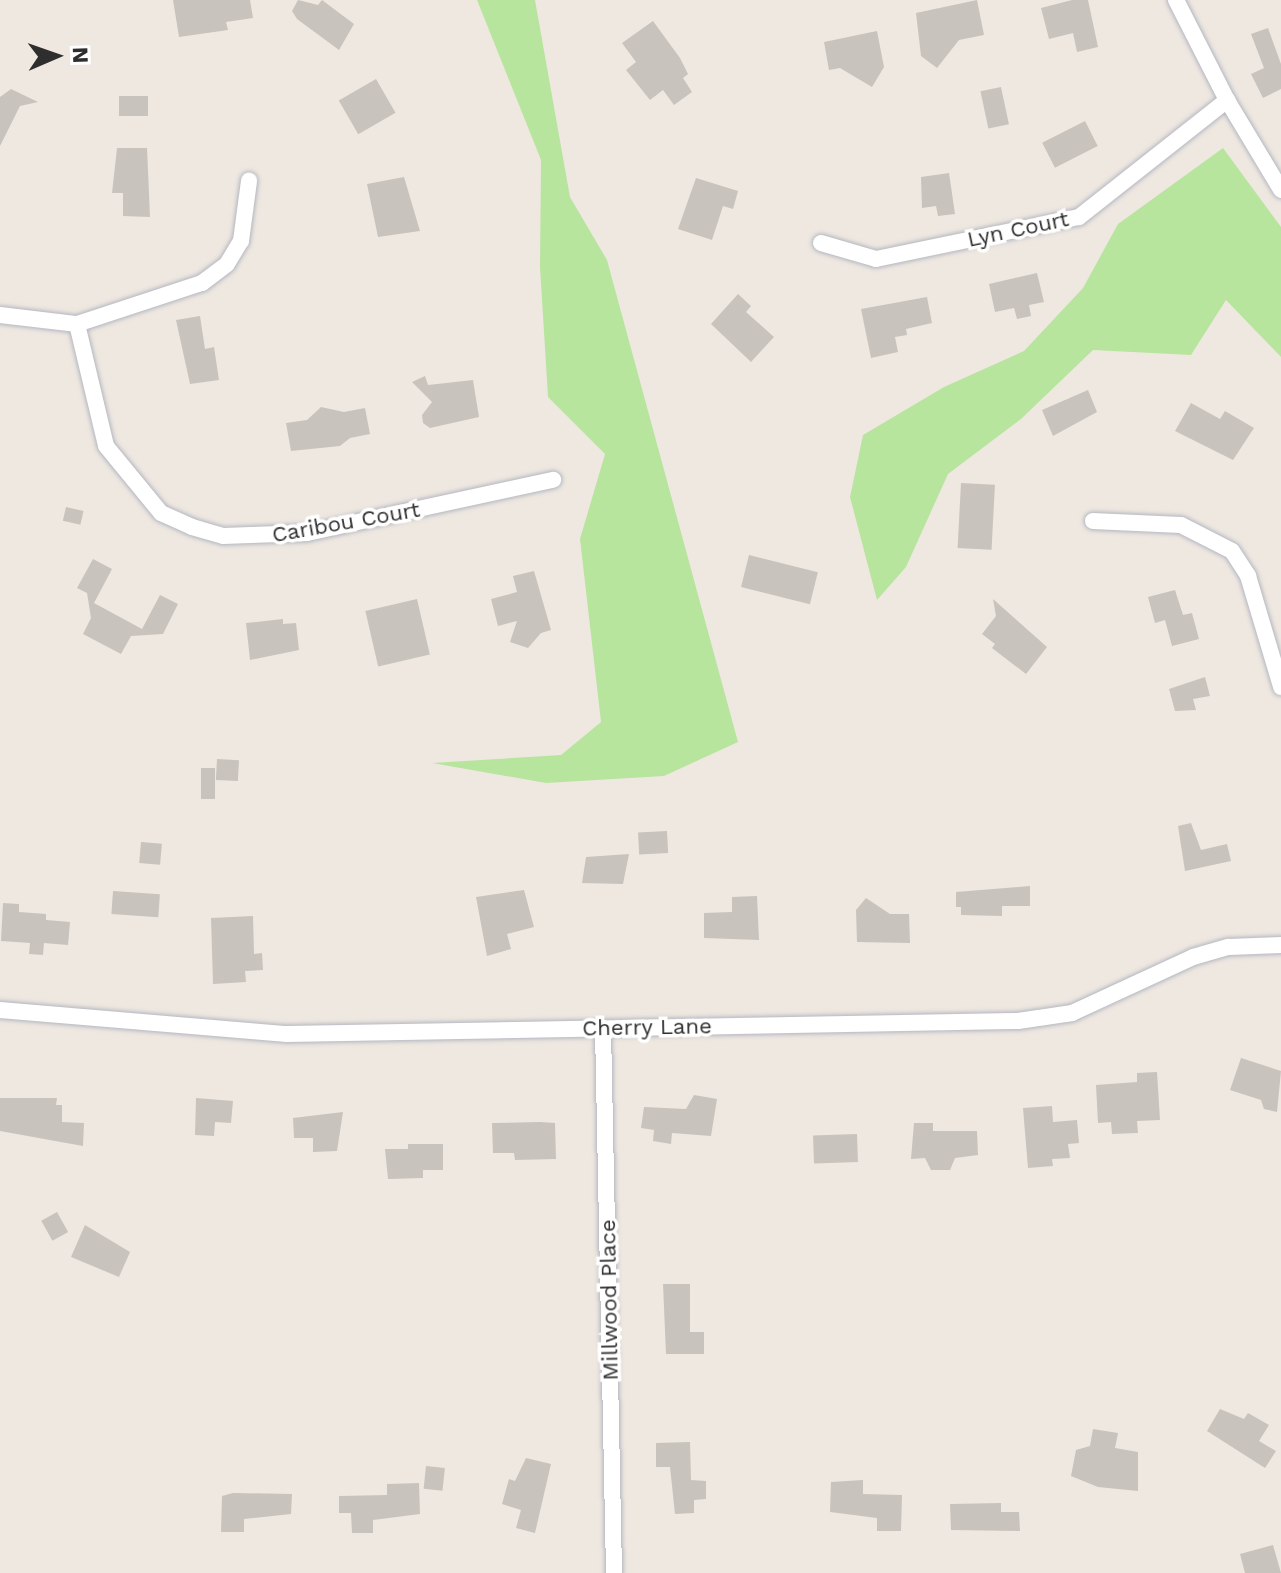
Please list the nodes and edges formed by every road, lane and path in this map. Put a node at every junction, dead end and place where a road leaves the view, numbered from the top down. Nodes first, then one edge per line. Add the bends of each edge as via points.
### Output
1 (1176, 0) edge
2 (1227, 100) junction
3 (249, 181) dead end
4 (1281, 190) edge
5 (821, 243) dead end
6 (0, 315) edge
7 (77, 324) junction
8 (553, 480) dead end
9 (1093, 521) dead end
10 (1281, 687) edge
11 (1281, 945) edge
12 (0, 1010) edge
13 (603, 1028) junction
14 (614, 1573) edge

1 - 2 street
2 - 4 street
2 - 5 street, Lyn Court via 1079,217 876,259
3 - 7 street via 241,241 227,264 202,283
6 - 7 street
7 - 8 street, Caribou Court via 106,446 161,513 192,527 245,537 307,533
9 - 10 street via 1181,525 1232,551 1248,576
11 - 13 street, Cherry Lane via 1229,947 1193,957 1072,1013 1018,1021
12 - 13 street, Cherry Lane via 287,1034
13 - 14 street, Millwood Place

